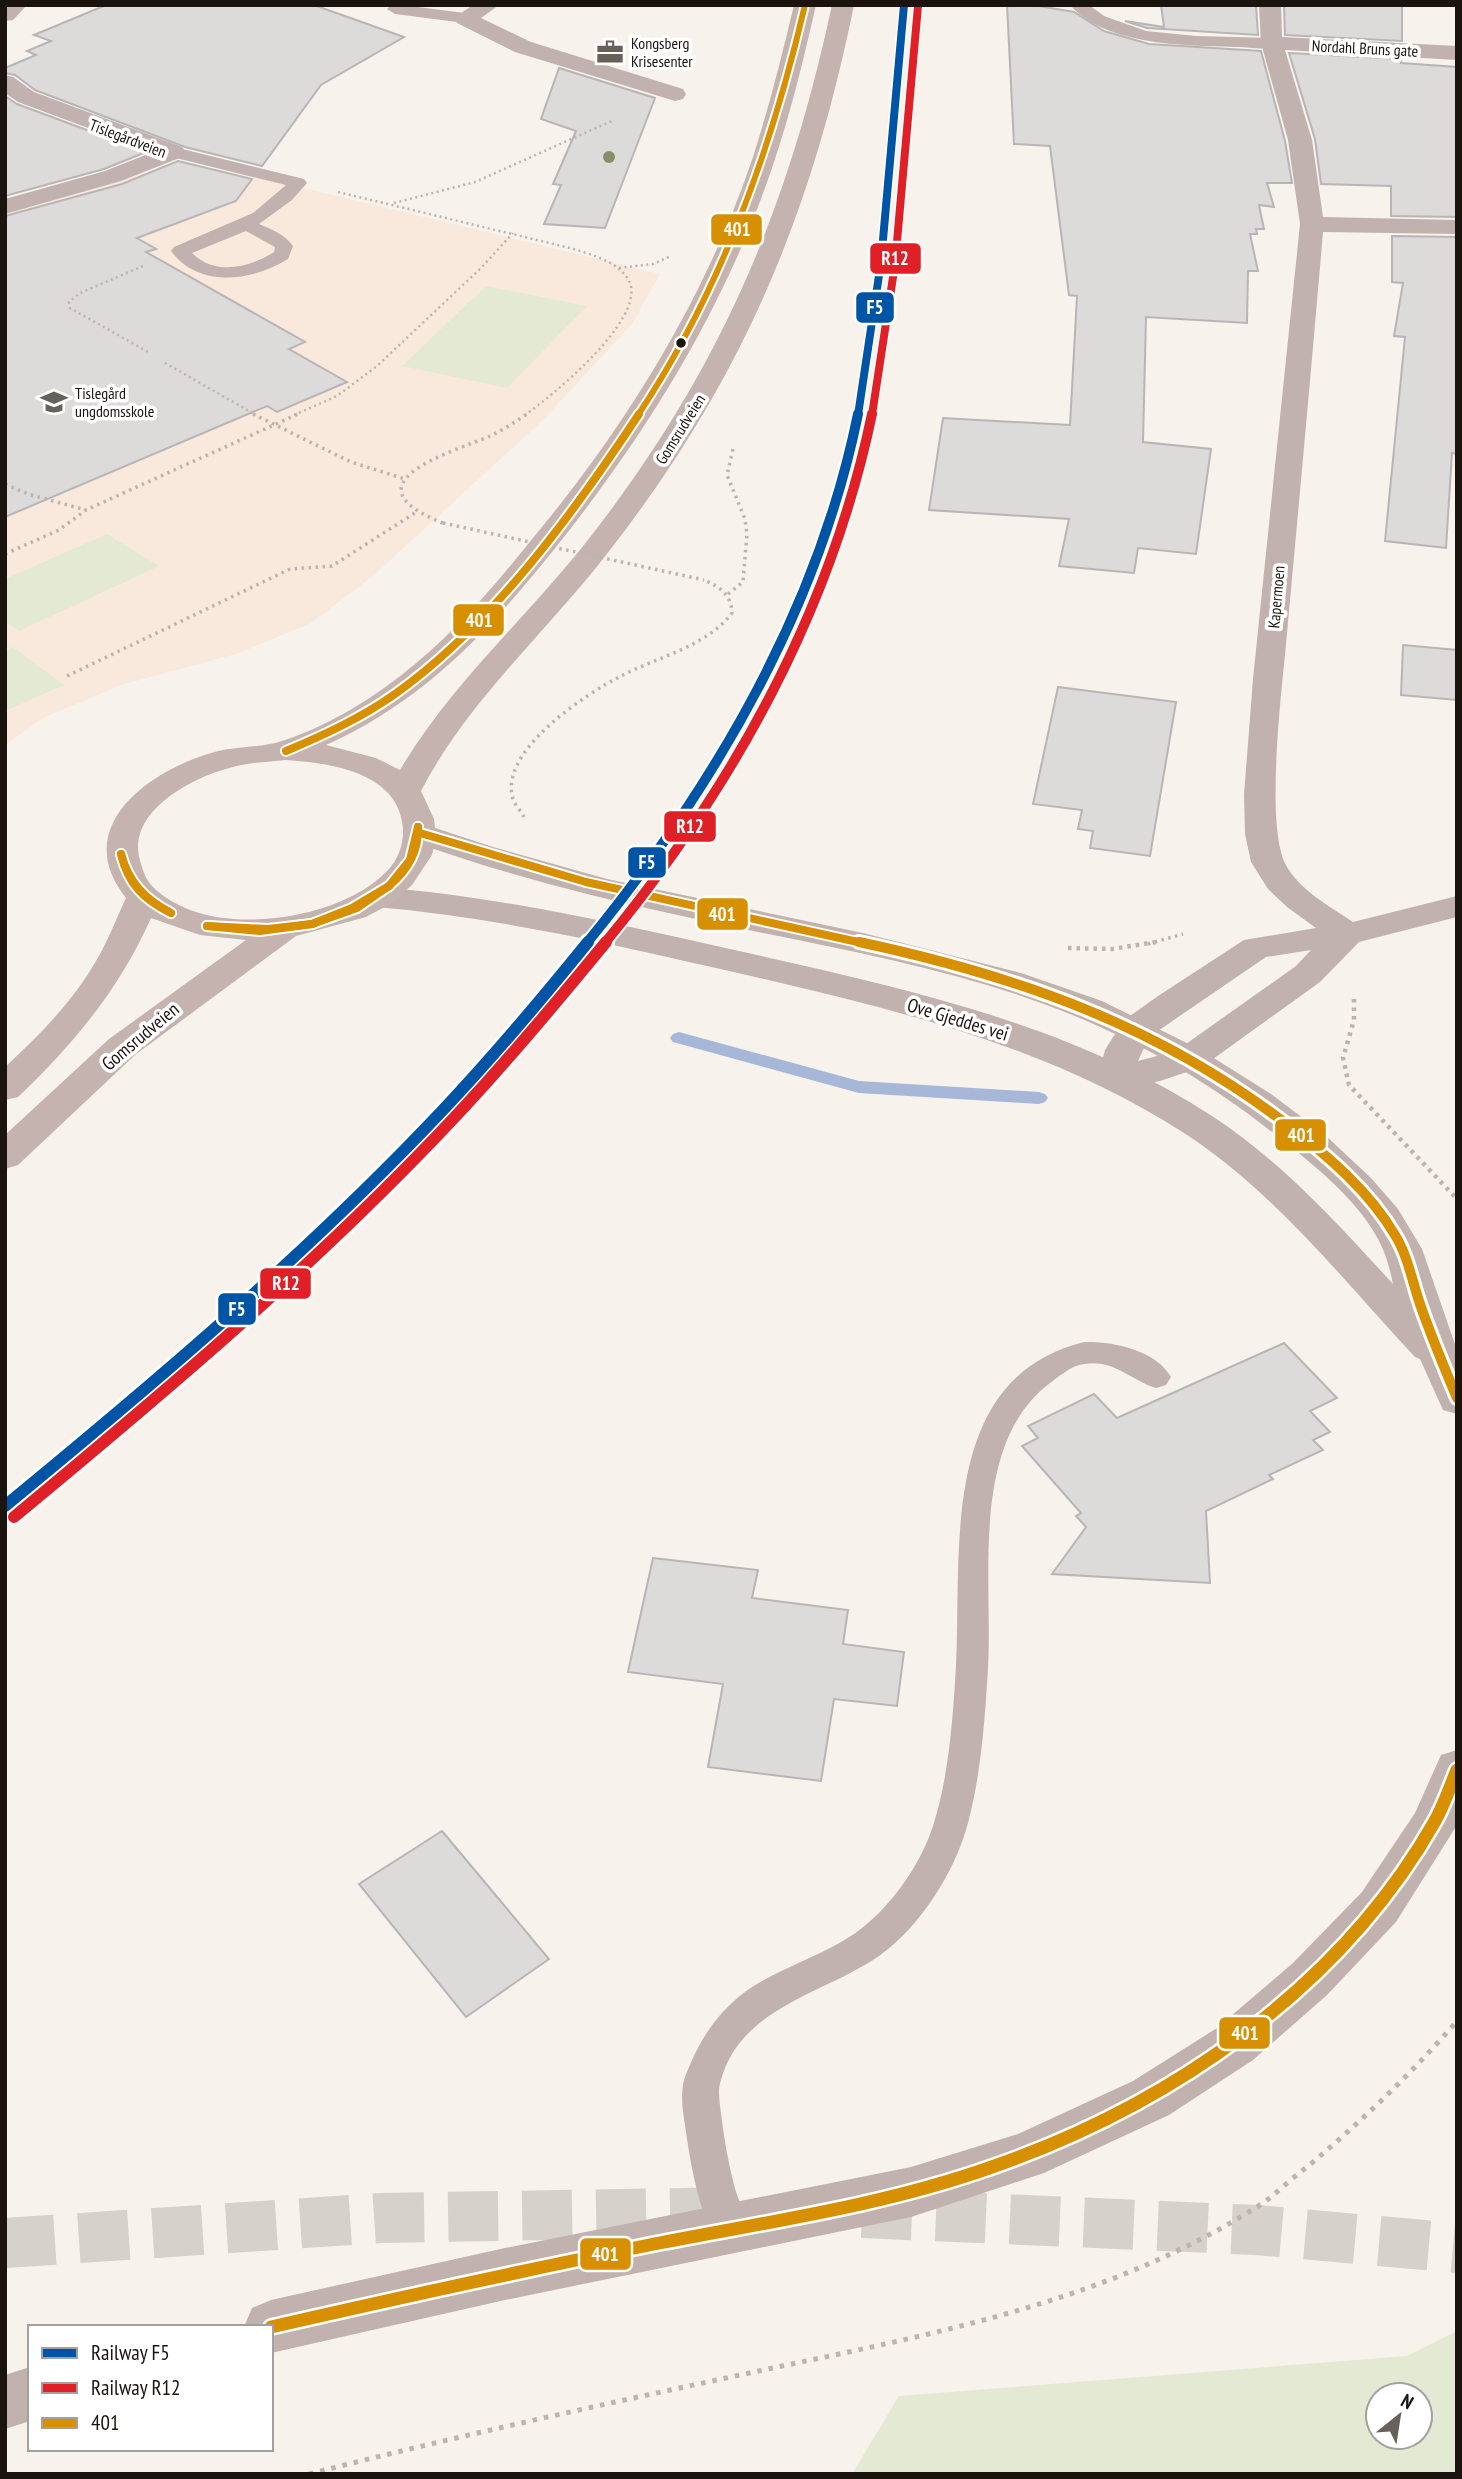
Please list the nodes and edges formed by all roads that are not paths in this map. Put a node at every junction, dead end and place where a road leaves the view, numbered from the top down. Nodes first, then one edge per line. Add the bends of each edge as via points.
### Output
1 (17, 5) edge
2 (489, 5) edge
3 (805, 5) edge
4 (843, 5) edge
5 (1078, 5) edge
6 (1270, 5) edge
7 (395, 9) dead end
8 (5, 15) edge
9 (465, 18) junction
10 (1272, 43) junction
11 (1457, 53) edge
12 (5, 82) edge
13 (676, 94) road end
14 (174, 152) junction
15 (5, 207) edge
16 (245, 224) junction
17 (1312, 224) junction
18 (1457, 227) edge
19 (286, 751) junction
20 (404, 792) junction
21 (420, 833) junction
22 (376, 897) junction
23 (143, 898) junction
24 (1457, 906) edge
25 (284, 929) junction
26 (1347, 933) junction
27 (1136, 1029) junction
28 (1189, 1059) junction
29 (1116, 1077) junction
30 (5, 1088) edge
31 (5, 1156) edge
32 (1437, 1355) junction
33 (1156, 1377) dead end
34 (1457, 1399) edge
35 (1457, 1769) edge
36 (728, 2231) junction
37 (273, 2327) edge
38 (28, 2395) edge
39 (5, 2402) edge

1 - 8 street
2 - 9 street
3 - 19 main road via 775,127 731,247 676,357 617,449 555,533 431,667 359,717
4 - 20 main road, Gomsrudveien via 816,129 792,207 721,363 635,498 562,591 446,721
5 - 10 lane via 1093,18 1124,30 1169,38
6 - 10 street, Kapermoen
7 - 9 lane
9 - 13 street via 523,47
10 - 11 street, Nordahl Bruns gate
10 - 17 street, Kapermoen via 1300,140
12 - 14 street, Tislegårdveien via 26,97
14 - 15 street, Tislegårdveien via 113,176
14 - 16 lane via 298,184 275,209
16 - 16 lane via 276,238 284,246 282,255 258,270 221,272 187,261 180,251
17 - 18 street
17 - 26 street, Kapermoen via 1268,679 1261,834 1268,862 1280,882
19 - 20 main road via 315,752 368,766
19 - 23 main road via 252,753 198,768 162,787 141,805 127,825 121,846 123,867
20 - 21 main road via 416,811
21 - 22 main road via 415,855
21 - 27 street, Ove Gjeddes vei via 595,886 976,972
22 - 25 main road via 318,922
22 - 29 street, Ove Gjeddes vei via 487,908 872,993 998,1030
23 - 25 main road via 200,925
23 - 30 main road via 95,989 66,1027
24 - 26 street
25 - 31 main road, Gomsrudveien via 122,1047
26 - 27 street via 1256,948
26 - 28 street via 1308,974
27 - 28 street, Ove Gjeddes vei
27 - 29 street via 1123,1051
28 - 29 street
28 - 32 street, Ove Gjeddes vei via 1255,1100 1354,1184 1396,1236
29 - 32 street, Ove Gjeddes vei via 1201,1127 1285,1194
32 - 34 street, Ove Gjeddes vei
33 - 36 lane via 1119,1355 1094,1350 1073,1354 1020,1389 999,1420 982,1468 976,1515 972,1665 961,1772 950,1826 898,1918 865,1946 739,2016 716,2043 701,2087 706,2153
35 - 36 street via 1434,1824 1379,1907 1310,1979 1235,2044 1162,2091 1026,2156 911,2192
36 - 37 street via 505,2274
38 - 39 street

